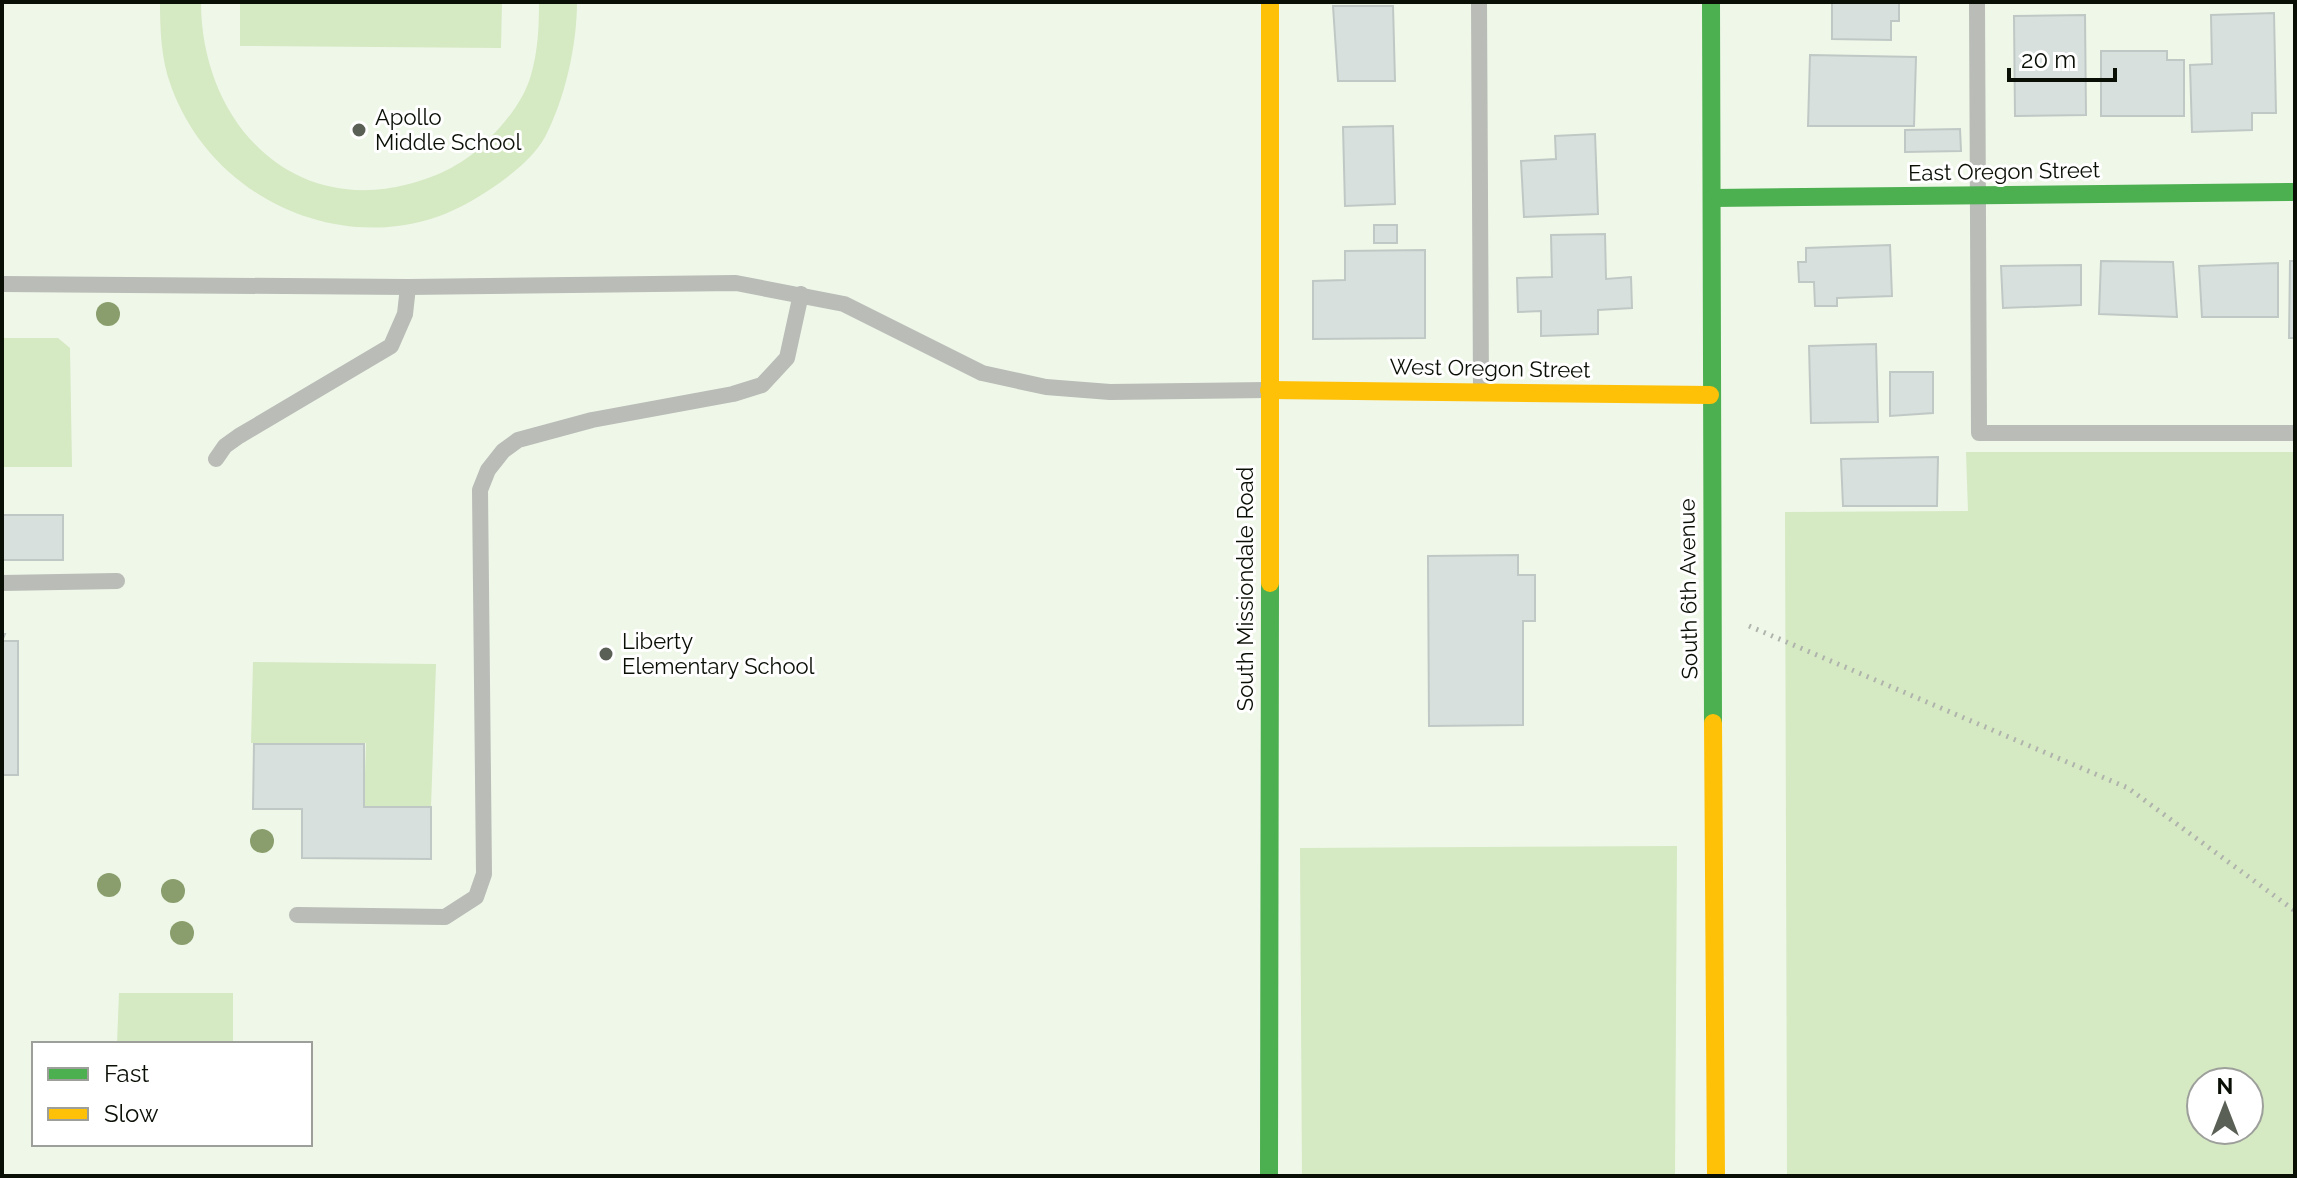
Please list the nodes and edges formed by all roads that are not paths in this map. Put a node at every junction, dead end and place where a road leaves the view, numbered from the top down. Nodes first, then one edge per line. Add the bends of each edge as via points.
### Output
1 (1270, 2) edge
2 (1479, 2) edge
3 (1711, 2) edge
4 (1977, 2) edge
5 (2295, 192) edge
6 (1977, 196) junction
7 (1713, 198) junction
8 (2, 284) edge
9 (408, 287) junction
10 (801, 294) junction
11 (1269, 390) junction
12 (1481, 391) junction
13 (1710, 395) junction
14 (2295, 433) edge
15 (216, 459) dead end
16 (117, 581) dead end
17 (2, 583) edge
18 (297, 915) dead end
19 (1269, 1176) edge
20 (1716, 1176) edge

1 - 11 street, South Missiondale Road
2 - 12 lane
3 - 7 street, South 6th Avenue
4 - 6 lane
5 - 6 street, East Oregon Street
6 - 7 street, East Oregon Street
6 - 14 lane via 1979,433
7 - 13 street, South 6th Avenue
8 - 9 lane
9 - 10 lane via 736,283
9 - 15 lane via 405,314 391,346 239,436
10 - 11 lane via 844,304 982,373 1046,387 1110,392
10 - 18 lane via 787,358 762,385 592,420 518,440 503,451 480,490 484,874 476,897 445,917
11 - 12 street, West Oregon Street
11 - 19 street, South Missiondale Road
12 - 13 street, West Oregon Street
13 - 20 street, South 6th Avenue
16 - 17 lane

